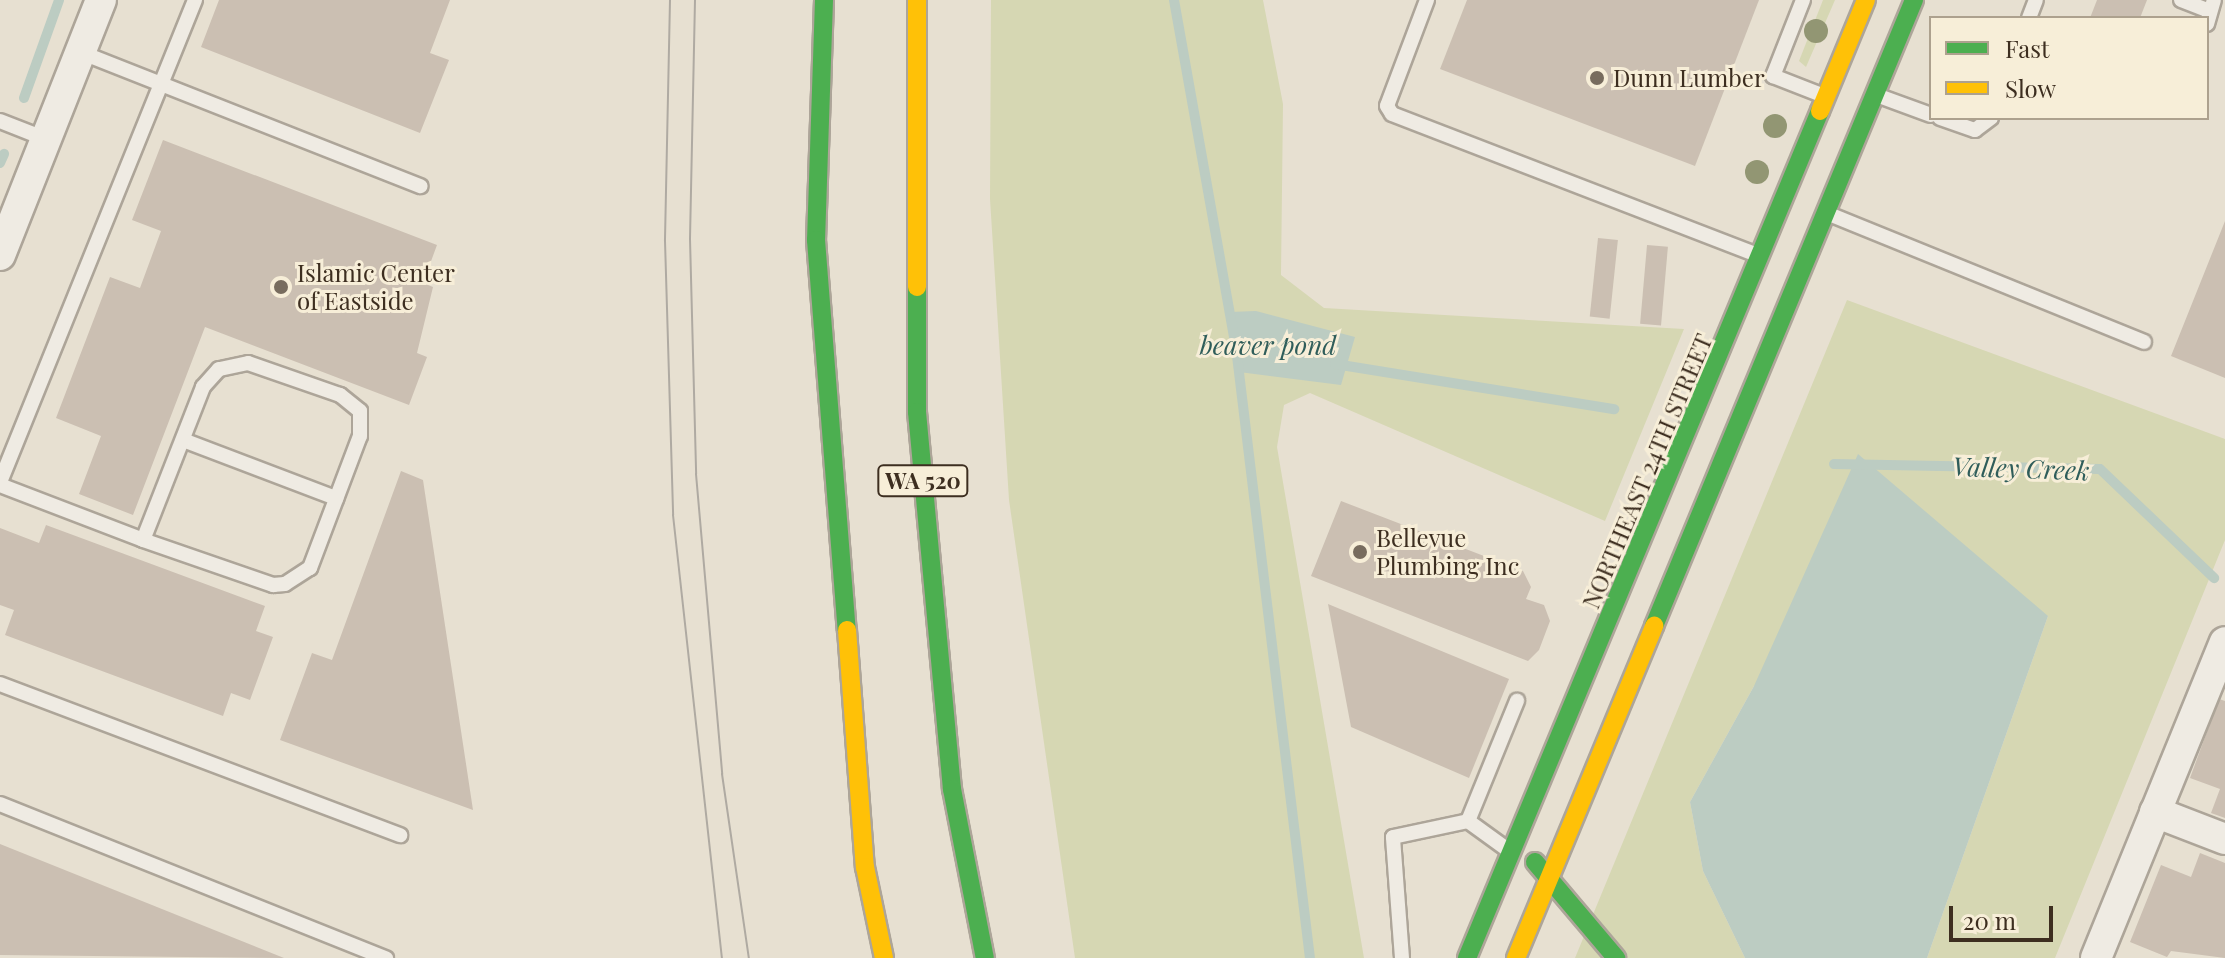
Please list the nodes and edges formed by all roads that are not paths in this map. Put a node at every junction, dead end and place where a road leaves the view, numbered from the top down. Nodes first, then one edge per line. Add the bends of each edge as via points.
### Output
1 (101, 0) edge
2 (195, 0) edge
3 (824, 0) edge
4 (917, 0) edge
5 (1427, 0) edge
6 (1803, 0) edge
7 (1866, 0) edge
8 (1914, 0) edge
9 (2181, 0) edge
10 (2211, 12) edge
11 (80, 52) junction
12 (160, 83) junction
13 (1874, 95) junction
14 (1828, 97) junction
15 (1929, 114) edge
16 (1946, 120) edge
17 (1988, 120) edge
18 (0, 121) edge
19 (46, 139) junction
20 (421, 186) dead end
21 (1825, 213) junction
22 (0, 255) edge
23 (1762, 256) junction
24 (2144, 342) dead end
25 (183, 440) junction
26 (0, 484) edge
27 (336, 498) junction
28 (143, 540) junction
29 (2225, 642) edge
30 (0, 684) edge
31 (1582, 688) junction
32 (1517, 701) dead end
33 (0, 804) edge
34 (2155, 812) junction
35 (1468, 821) junction
36 (400, 835) dead end
37 (2225, 839) edge
38 (1511, 851) junction
39 (1547, 884) junction
40 (386, 958) edge
41 (884, 958) edge
42 (985, 958) edge
43 (1402, 958) edge
44 (1467, 958) edge
45 (1516, 958) edge
46 (1616, 958) edge
47 (2096, 958) edge

1 - 11 street
2 - 12 lane
3 - 41 main road via 816,240 865,867
4 - 42 main road, WA 520 via 917,412 952,789
5 - 23 lane via 1387,106 1392,114
6 - 14 lane via 1773,76
7 - 14 main road, NORTHEAST 24TH STREET
8 - 13 main road
9 - 10 lane
11 - 12 lane
11 - 19 street
12 - 20 lane
12 - 26 lane
13 - 15 lane
13 - 21 main road
14 - 23 main road, NORTHEAST 24TH STREET
16 - 17 lane via 1975,130
18 - 19 lane
19 - 22 street
21 - 24 lane
21 - 39 main road
23 - 31 main road, NORTHEAST 24TH STREET
25 - 27 lane
25 - 27 lane via 210,377 232,364 248,363 340,395 360,411 362,423
25 - 28 lane
26 - 28 lane
27 - 28 lane via 310,568 285,584
29 - 34 street
30 - 36 lane
31 - 38 main road, NORTHEAST 24TH STREET
31 - 39 main road via 1584,714 1528,851
32 - 35 lane
33 - 40 lane
34 - 37 street
34 - 47 street
35 - 38 lane
35 - 43 lane via 1393,837
38 - 44 main road, NORTHEAST 24TH STREET
39 - 45 main road
39 - 46 main road

